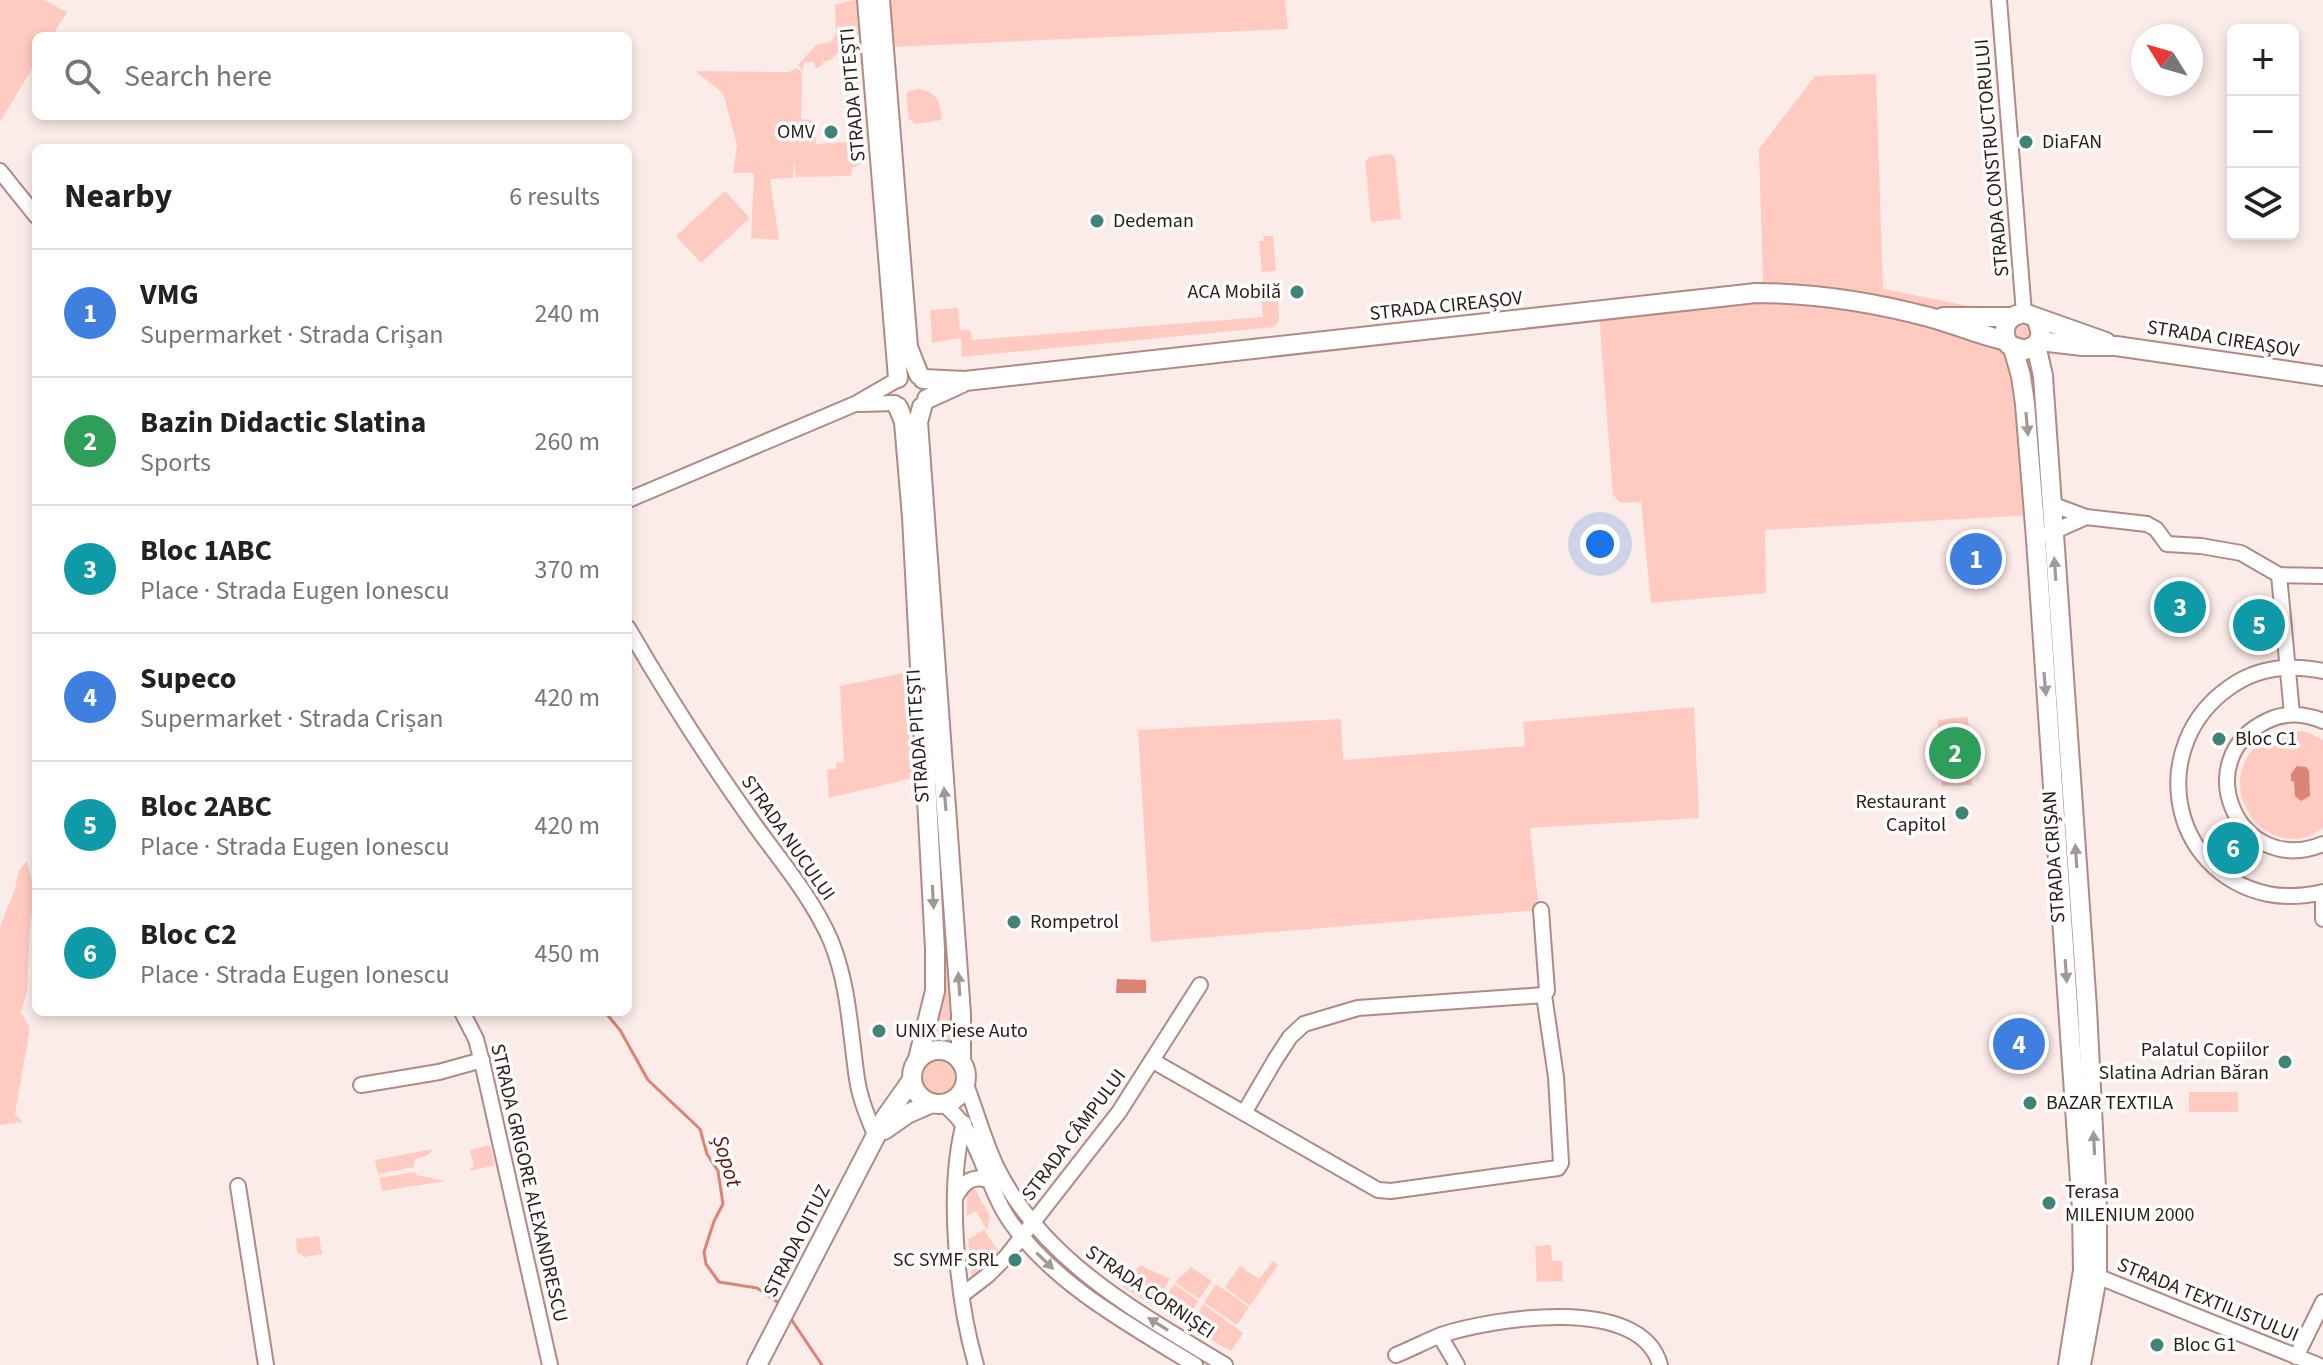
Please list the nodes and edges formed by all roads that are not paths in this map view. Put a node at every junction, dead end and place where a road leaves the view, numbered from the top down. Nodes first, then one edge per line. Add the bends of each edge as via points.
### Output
1 (867, 0) edge
2 (880, 0) edge
3 (1999, 0) edge
4 (0, 171) edge
5 (32, 211) edge
6 (2024, 317) junction
7 (1930, 318) junction
8 (2038, 343) junction
9 (2010, 344) junction
10 (2116, 346) junction
11 (2323, 376) edge
12 (921, 377) junction
13 (896, 380) junction
14 (965, 381) junction
15 (924, 403) junction
16 (855, 404) junction
17 (896, 405) junction
18 (632, 498) edge
19 (2051, 504) junction
20 (2086, 517) junction
21 (2044, 536) junction
22 (2279, 575) junction
23 (2323, 576) edge
24 (632, 635) edge
25 (927, 650) junction
26 (2288, 667) junction
27 (2323, 671) edge
28 (2292, 714) junction
29 (2323, 721) edge
30 (2323, 844) edge
31 (2323, 892) edge
32 (1541, 910) dead end
33 (2323, 919) edge
34 (1200, 985) dead end
35 (1544, 995) junction
36 (464, 1016) edge
37 (918, 1059) junction
38 (482, 1060) junction
39 (1153, 1061) junction
40 (961, 1062) junction
41 (912, 1080) junction
42 (965, 1082) junction
43 (361, 1085) dead end
44 (937, 1103) junction
45 (1244, 1113) junction
46 (964, 1123) junction
47 (876, 1137) junction
48 (988, 1180) junction
49 (238, 1186) dead end
50 (956, 1196) junction
51 (1034, 1223) junction
52 (1023, 1237) junction
53 (2090, 1274) junction
54 (962, 1295) junction
55 (2323, 1302) edge
56 (1440, 1336) junction
57 (1396, 1355) dead end
58 (2296, 1357) junction
59 (2315, 1364) edge
60 (266, 1365) edge
61 (550, 1365) edge
62 (757, 1365) edge
63 (976, 1365) edge
64 (1195, 1365) edge
65 (1225, 1365) edge
66 (1457, 1365) edge
67 (1660, 1365) edge
68 (2068, 1365) edge
69 (2081, 1365) edge

1 - 13 main road, STRADA PITEȘTI
2 - 12 main road, STRADA PITEȘTI via 908,347
3 - 6 street, STRADA CONSTRUCTORULUI
4 - 5 street
6 - 7 main road, STRADA CIREAȘOV
6 - 8 main road via 2042,330
6 - 9 main road via 2005,328
6 - 10 main road, STRADA CIREAȘOV
7 - 9 main road, STRADA CIREAȘOV
7 - 14 main road, STRADA CIREAȘOV via 1836,297 1756,293
8 - 9 main road via 2025,350
8 - 10 main road, STRADA CIREAȘOV
8 - 19 main road, STRADA CRIȘAN
9 -> 21 main road, STRADA CRIȘAN via 2023,390
10 - 11 main road, STRADA CIREAȘOV
12 - 13 main road via 904,374
12 - 14 main road, STRADA CIREAȘOV
12 - 15 main road, STRADA PITEȘTI via 929,391
13 - 16 street
13 - 17 main road, STRADA PITEȘTI via 891,392
14 - 15 main road, STRADA CIREAȘOV
15 - 17 main road via 910,411
15 - 25 main road, STRADA PITEȘTI via 918,422
16 - 17 street
16 - 18 street
17 - 25 main road, STRADA PITEȘTI via 904,422
19 - 20 street
19 - 21 main road, STRADA CRIȘAN
20 - 21 street
20 - 22 street via 2147,524 2167,544 2241,553
21 - 53 main road, STRADA CRIȘAN via 2087,1008 2097,1209
22 - 23 street
22 - 26 street
24 - 47 street, STRADA NUCULUI via 687,727 820,918 842,971 860,1091
25 -> 37 main road, STRADA PITEȘTI via 935,974
40 -> 25 main road, STRADA PITEȘTI via 959,983
26 - 27 street
26 - 28 street
26 - 31 street via 2244,677 2211,700 2188,732 2180,755 2178,800 2187,830 2220,872 2269,895
28 - 29 street
28 - 30 street via 2259,725 2235,750 2226,784 2230,804 2253,837 2271,847 2290,851
31 - 33 street
32 - 35 street
34 - 39 street, STRADA CÂMPULUI
35 - 45 street via 1358,1008 1304,1024 1290,1037
35 - 45 street via 1556,1077 1558,1168 1378,1190
36 - 38 street, STRADA GRIGORE ALEXANDRESCU
37 - 40 main road via 937,1050 954,1054
37 - 41 main road
38 - 43 street
38 - 61 street, STRADA GRIGORE ALEXANDRESCU
39 - 45 street
39 - 51 street, STRADA CÂMPULUI
40 - 42 main road
41 - 44 main road via 917,1093
41 - 47 main road, STRADA OITUZ
42 - 44 main road via 956,1098
42 - 51 street, STRADA CORNIȘEI via 997,1168
44 - 46 street, STRADA CORNIȘEI
44 - 47 main road, STRADA OITUZ via 907,1114
46 - 48 street, STRADA CORNIȘEI
46 - 50 street
47 - 62 main road, STRADA OITUZ
48 - 50 street via 966,1181
48 - 52 street, STRADA CORNIȘEI
49 - 60 street
50 - 54 street
51 - 52 street, STRADA CÂMPULUI
65 -> 51 street, STRADA CORNIȘEI via 1089,1278
52 - 54 street, STRADA CÂMPULUI
52 -> 64 street, STRADA CORNIȘEI via 1083,1294
53 - 58 street, STRADA TEXTILISTULUI
53 - 68 main road, STRADA CRIȘAN
53 - 69 main road, STRADA CRIȘAN
54 - 63 street
55 - 58 street
56 - 57 street
56 - 66 street
56 - 67 street via 1517,1320 1597,1318 1648,1342
58 - 59 street, STRADA TEXTILISTULUI

